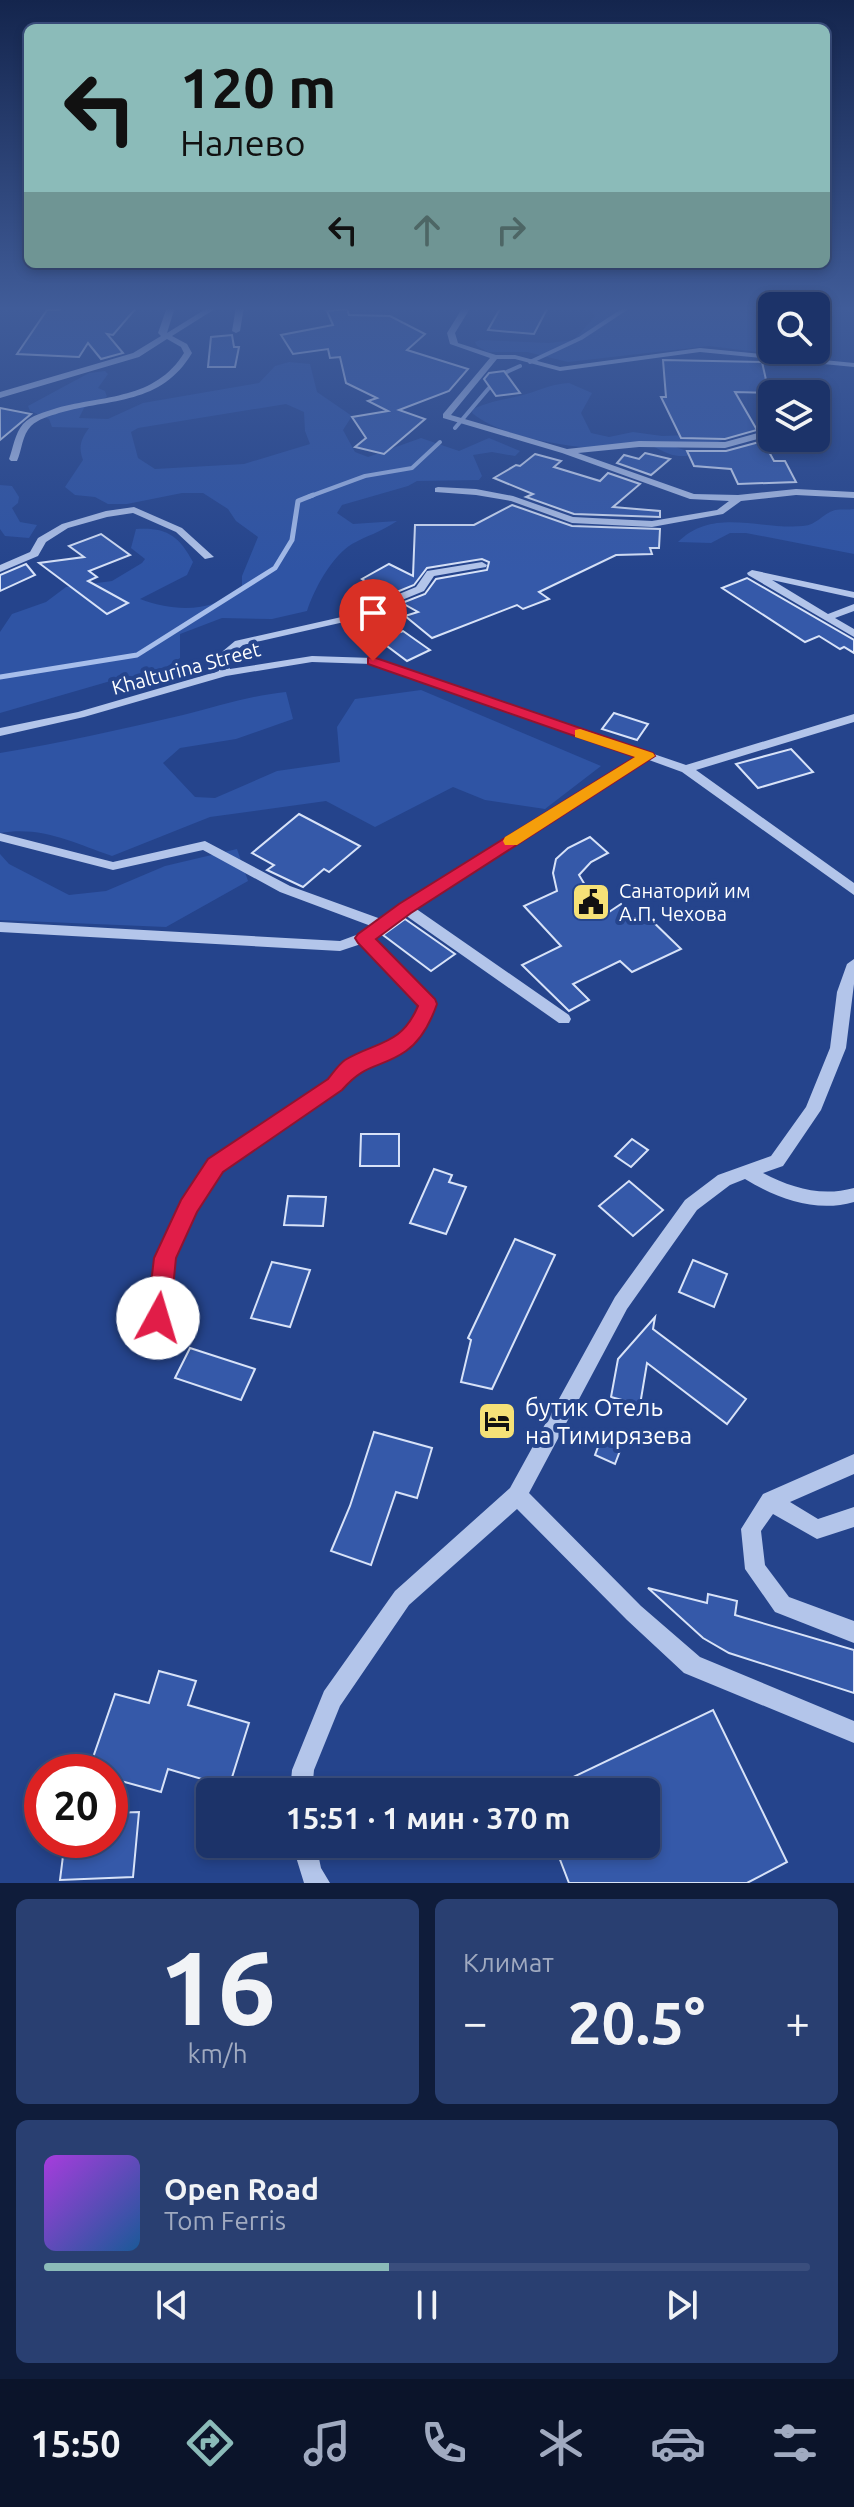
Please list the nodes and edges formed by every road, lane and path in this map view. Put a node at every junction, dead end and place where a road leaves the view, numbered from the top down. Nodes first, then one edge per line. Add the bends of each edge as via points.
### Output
1 (127, 395) edge
2 (462, 395) edge
3 (758, 436) edge
4 (565, 451) junction
5 (14, 459) dead end
6 (438, 490) dead end
7 (854, 495) edge
8 (738, 498) junction
9 (209, 557) dead end
10 (482, 565) dead end
11 (0, 569) edge
12 (854, 595) edge
13 (854, 607) edge
14 (827, 618) junction
15 (854, 634) edge
16 (225, 673) junction
17 (854, 718) edge
18 (0, 732) edge
19 (647, 756) junction
20 (686, 769) junction
21 (0, 837) edge
22 (854, 890) edge
23 (405, 908) junction
24 (383, 925) junction
25 (0, 927) edge
26 (364, 938) junction
27 (854, 964) edge
28 (564, 1019) dead end
29 (747, 1172) junction
30 (854, 1195) edge
31 (158, 1318) dead end
32 (854, 1464) edge
33 (517, 1495) junction
34 (770, 1501) junction
35 (854, 1517) edge
36 (854, 1632) edge
37 (854, 1732) edge
38 (302, 1778) edge
39 (307, 1858) edge
40 (318, 1883) edge

1 - 5 street via 35,419 24,428
2 - 4 street via 446,416
3 - 4 street via 725,445 639,444
4 - 8 street via 682,495
6 - 8 street via 513,499 572,520 652,524 720,512
7 - 8 street via 796,492
9 - 11 street via 179,530 134,510 65,526 42,540 34,554
10 - 16 street via 431,573 420,589 349,618 239,643 223,656
12 - 14 street via 752,573
13 - 14 street
14 - 15 street
16 - 18 street, Khalturina Street
16 - 19 street, Khalturina Street via 312,659 373,661
17 - 20 street
19 - 20 street, Khalturina Street
19 - 23 street
20 - 22 street, Khalturina Street
21 - 24 street via 113,866 205,845 285,889
23 - 24 street
23 - 28 street
24 - 26 street
25 - 26 street via 340,946
26 - 31 street via 428,1004 420,1024 400,1045 350,1067 335,1084 215,1165 188,1206 165,1258
27 - 29 street via 844,992 838,1048 813,1110 777,1161
29 - 30 street via 787,1192 837,1202
29 - 33 street via 724,1180 685,1213 621,1303
32 - 34 street
33 - 37 street via 692,1665
33 - 38 street via 402,1598 332,1699
34 - 35 street via 817,1529
34 - 36 street via 751,1529 755,1569 782,1605
39 - 40 street

